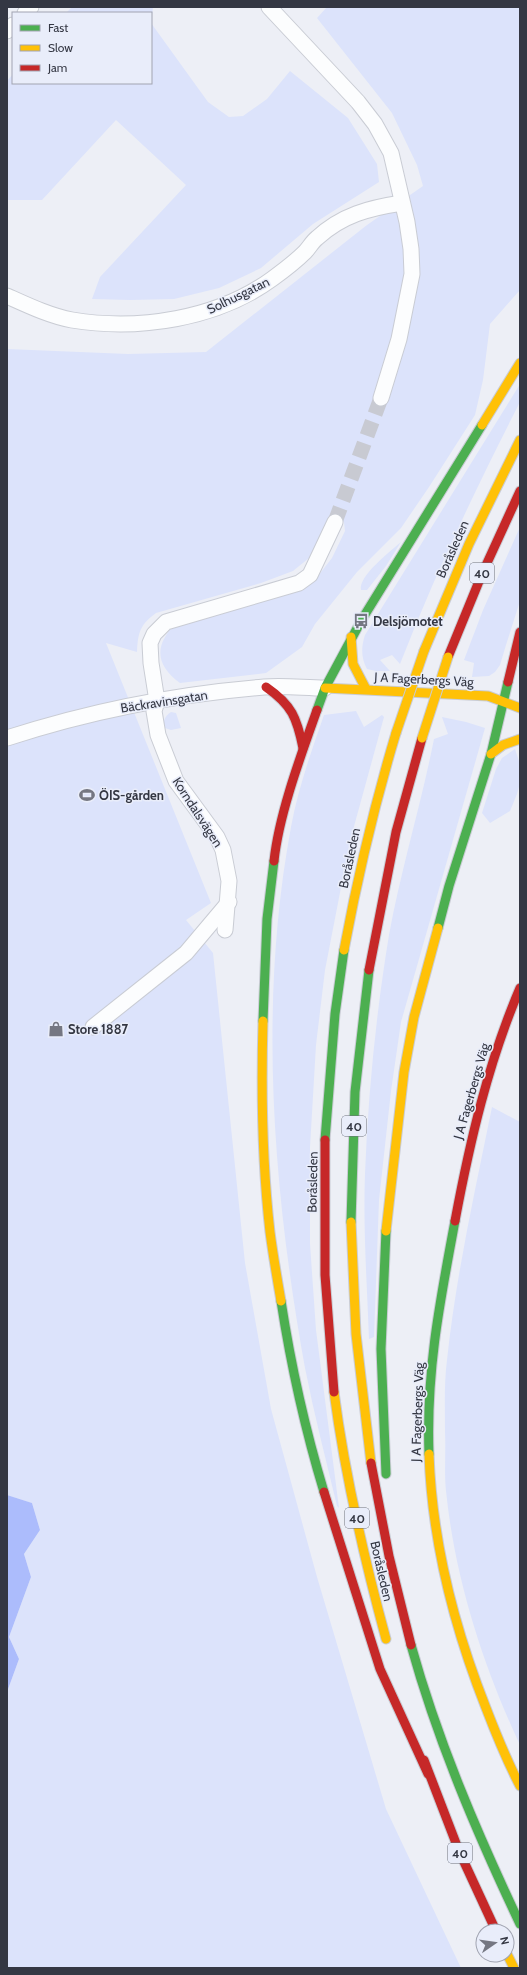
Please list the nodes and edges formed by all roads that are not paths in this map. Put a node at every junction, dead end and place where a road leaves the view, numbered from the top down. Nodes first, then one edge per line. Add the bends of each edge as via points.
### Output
1 (269, 7) edge
2 (402, 203) junction
3 (7, 296) edge
4 (520, 363) edge
5 (381, 398) tunnel mouth
6 (520, 440) edge
7 (520, 491) edge
8 (335, 522) tunnel mouth
9 (520, 632) edge
10 (351, 637) junction
11 (266, 687) junction
12 (325, 688) junction
13 (366, 688) junction
14 (503, 700) junction
15 (156, 701) junction
16 (520, 708) edge
17 (7, 738) edge
18 (520, 739) edge
19 (303, 748) junction
20 (491, 754) junction
21 (229, 902) junction
22 (225, 930) dead end
23 (520, 988) edge
24 (93, 1027) dead end
25 (386, 1481) dead end
26 (387, 1496) dead end
27 (391, 1565) junction
28 (389, 1650) dead end
29 (402, 1693) dead end
30 (428, 1774) junction
31 (520, 1786) edge
32 (492, 1923) edge
33 (520, 1924) edge

1 - 2 street via 358,102 375,124 390,153
2 - 3 street, Solhusgatan via 362,210 339,222 317,238 305,252 272,280 199,314 154,322 114,324 71,320
2 - 5 street via 411,248 412,274 399,339
4 - 10 main road
6 - 28 main road, Boråsleden / 40, bridge via 458,565 424,651 396,734 370,823 353,903 341,976 330,1073 324,1166 324,1255 329,1342 339,1425 359,1530
7 - 27 main road, Boråsleden / 40, bridge via 448,657 422,738 396,830 367,983 355,1100 351,1220 356,1335 374,1480
8 - 15 street via 310,575 299,583 166,622 154,634 150,643
9 - 14 main road
10 - 12 main road
10 - 13 main road via 350,657
11 - 12 street, Bäckravinsgatan
11 - 15 street, Bäckravinsgatan
11 - 19 main road via 292,708
12 - 13 main road, J A Fagerbergs Väg
12 - 19 main road
13 - 14 main road, J A Fagerbergs Väg via 468,694
14 - 16 main road, J A Fagerbergs Väg
14 - 20 main road
15 - 17 street, Bäckravinsgatan via 84,715
15 - 21 street, Korndalsvägen via 154,711 158,735 176,782 223,850 229,881
18 - 20 main road via 503,745
19 - 30 main road via 274,858 266,919 261,1079 270,1232 289,1353 307,1436 380,1669
20 - 25 main road via 449,886 414,1017 398,1114 388,1206 381,1349
21 - 22 street, Korndalsvägen
21 - 24 street via 186,953
23 - 31 main road, J A Fagerbergs Väg via 488,1069 471,1134 440,1299 429,1382 428,1458 435,1526 448,1596 470,1670
26 - 27 main road
27 - 33 main road, Boråsleden / 40 via 424,1688 450,1765 475,1827
29 - 30 main road, 40
30 - 32 main road, 40 via 459,1851

